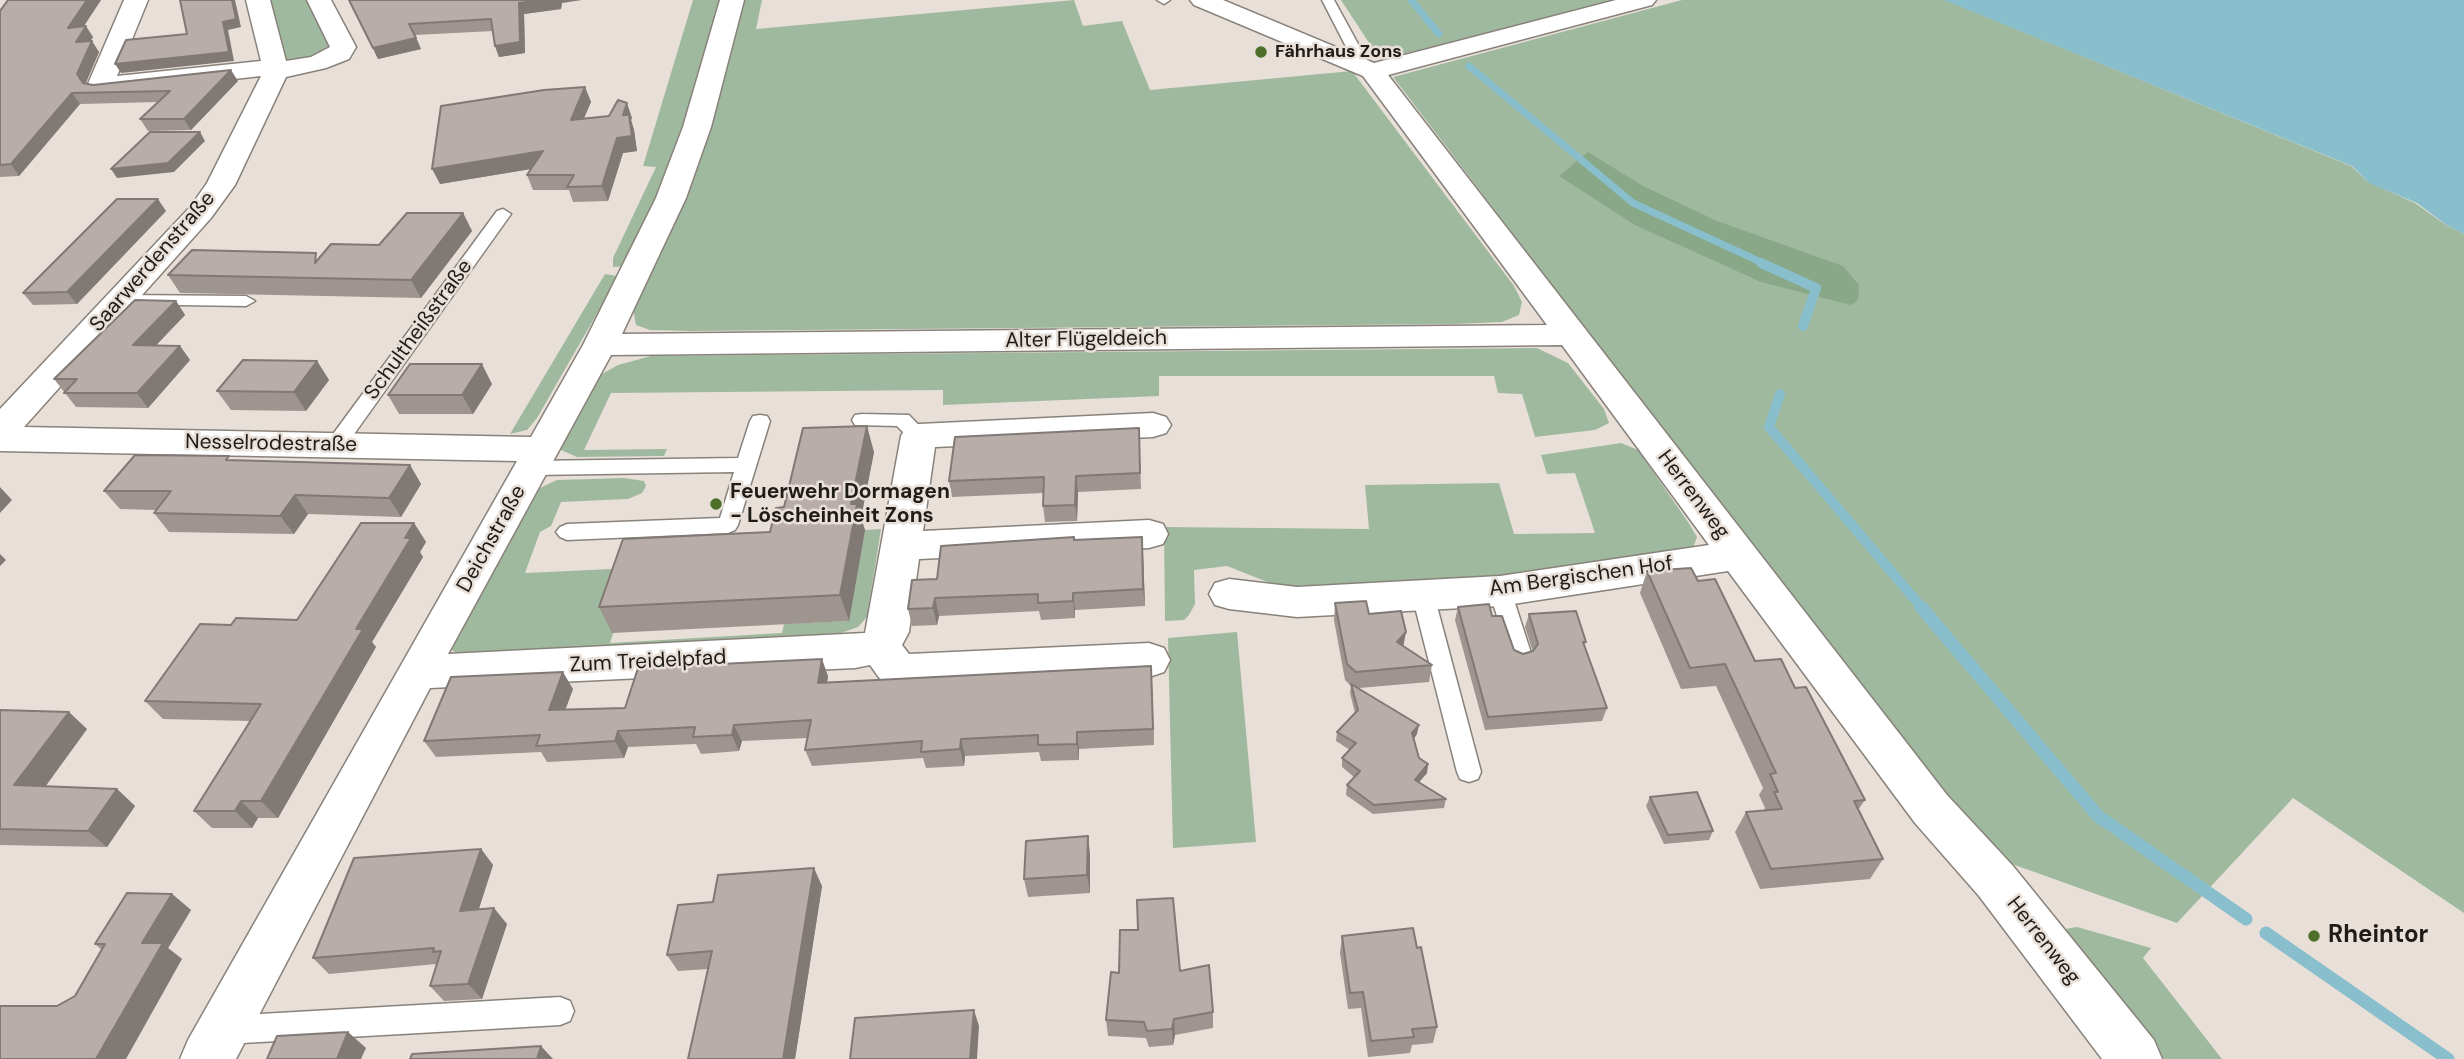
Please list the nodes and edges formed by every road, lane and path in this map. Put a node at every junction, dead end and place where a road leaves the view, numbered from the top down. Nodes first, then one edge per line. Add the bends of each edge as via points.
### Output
1 (136, 0) edge
2 (258, 0) edge
3 (732, 0) edge
4 (1202, 0) edge
5 (1328, 0) edge
6 (1644, 0) edge
7 (330, 4) edge
8 (276, 69) junction
9 (1367, 69) junction
10 (503, 214) dead end
11 (121, 300) junction
12 (246, 301) dead end
13 (1571, 335) junction
14 (600, 345) junction
15 (862, 420) dead end
16 (761, 421) dead end
17 (1153, 425) dead end
18 (0, 431) edge
19 (919, 436) junction
20 (0, 439) edge
21 (335, 446) junction
22 (538, 458) junction
23 (746, 465) junction
24 (567, 532) dead end
25 (1149, 534) dead end
26 (902, 546) junction
27 (1738, 555) junction
28 (1500, 591) junction
29 (1229, 594) dead end
30 (1423, 595) junction
31 (879, 646) junction
32 (1521, 656) edge
33 (1149, 660) dead end
34 (417, 672) junction
35 (1469, 772) dead end
36 (560, 1011) dead end
37 (215, 1045) edge
38 (2135, 1059) edge

1 - 8 street via 100,86
2 - 8 street
3 - 14 street, Deichstraße via 697,127 671,198
4 - 9 street
5 - 9 lane
6 - 9 street
7 - 8 street via 343,47 340,54 317,63
8 - 11 street, Saarwerdenstraße via 221,185
9 - 13 street, Herrenweg
10 - 21 lane, Schultheißstraße
11 - 12 lane
11 - 18 street, Saarwerdenstraße
13 - 14 street, Alter Flügeldeich
13 - 27 street, Herrenweg
14 - 22 street, Deichstraße
15 - 19 lane via 902,420
16 - 23 lane
17 - 19 street
19 - 26 street
20 - 21 street, Nesselrodestraße
21 - 22 street, Nesselrodestraße
22 - 23 lane
22 - 34 street, Deichstraße
23 - 24 lane via 728,525
25 - 26 street
26 - 31 street via 888,632
27 - 28 street, Am Bergischen Hof
27 - 38 street, Herrenweg via 1931,809 1996,881
28 - 30 street, Am Bergischen Hof
28 - 32 lane
29 - 30 street, Am Bergischen Hof via 1297,602
30 - 35 lane
31 - 33 street via 898,671
31 - 34 street, Zum Treidelpfad via 855,652
34 - 37 street, Deichstraße
36 - 37 lane

